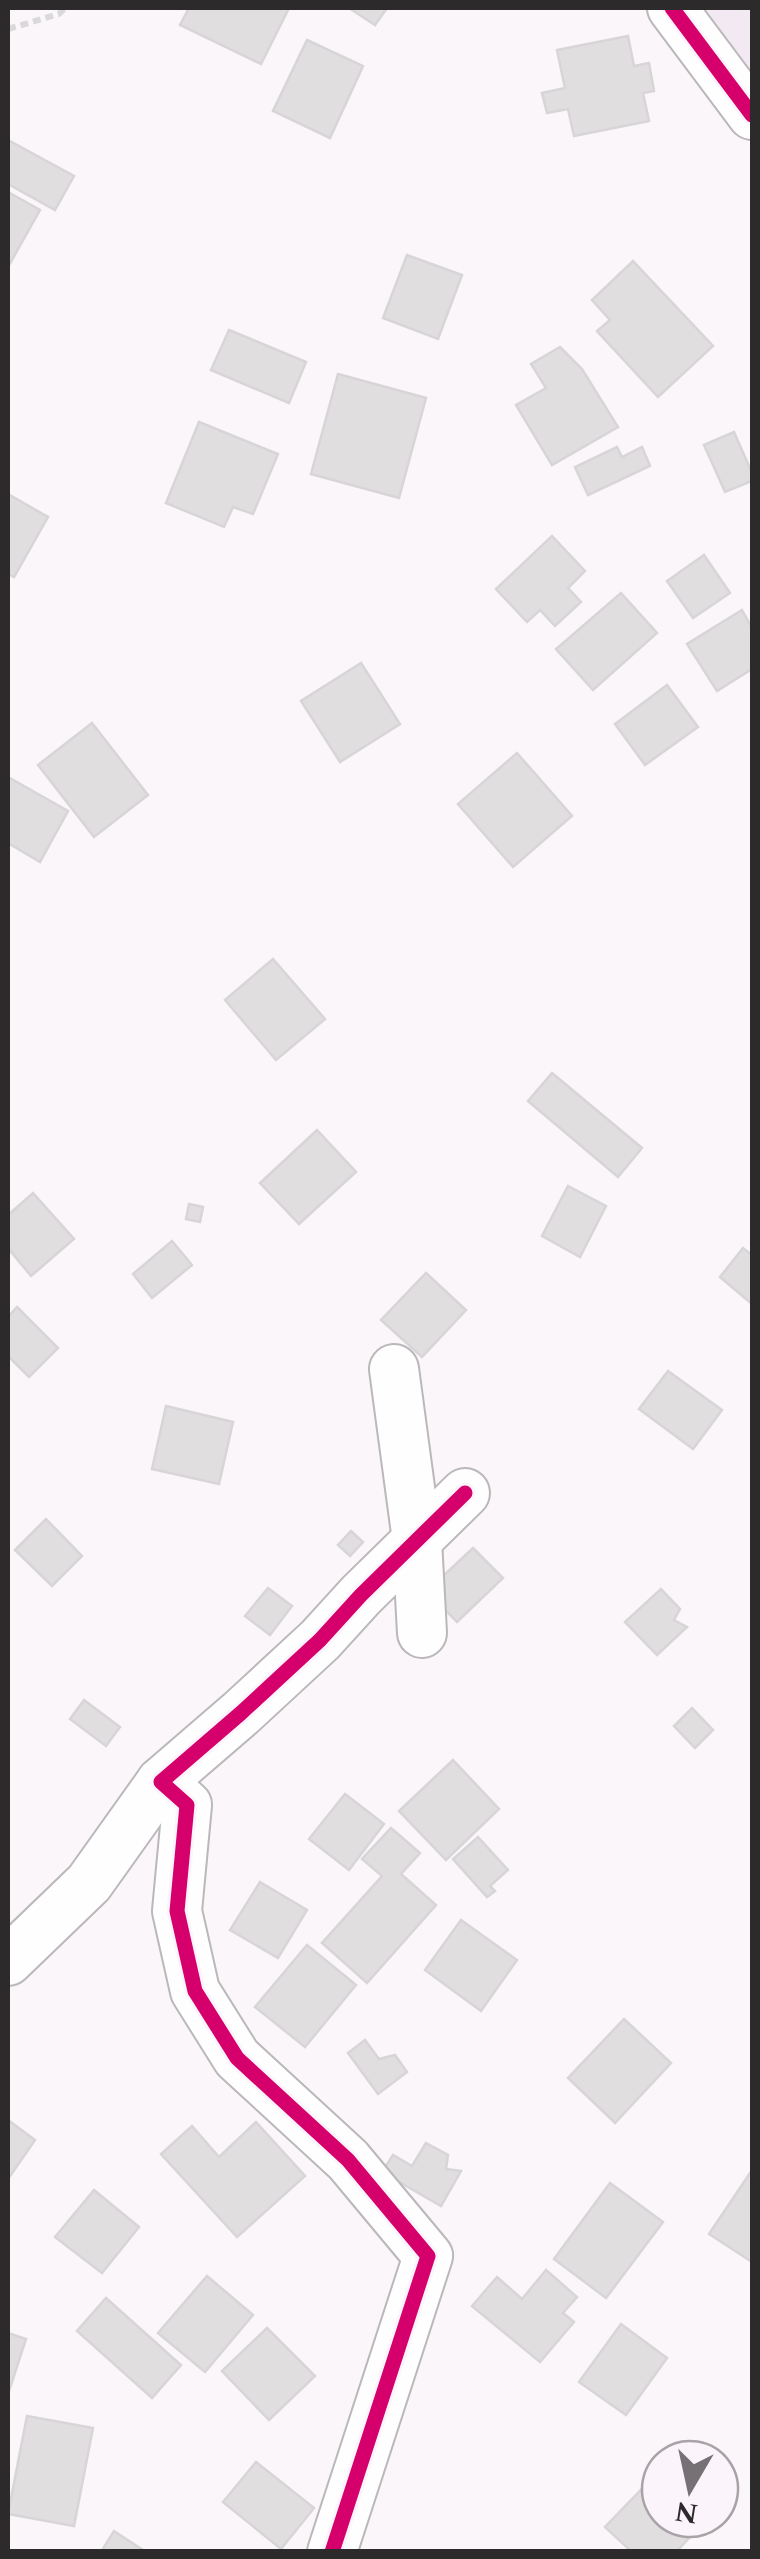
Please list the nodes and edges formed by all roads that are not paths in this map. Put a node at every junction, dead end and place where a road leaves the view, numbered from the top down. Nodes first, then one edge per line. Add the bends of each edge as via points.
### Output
1 (672, 8) edge
2 (752, 116) edge
3 (394, 1369) dead end
4 (466, 1493) dead end
5 (418, 1540) junction
6 (422, 1633) dead end
7 (161, 1782) junction
8 (8, 1961) edge
9 (332, 2552) edge

1 - 2 street
3 - 5 street
4 - 5 street
5 - 6 street
5 - 7 street via 320,1640
7 - 8 street via 90,1883
7 - 9 street via 186,1805 177,1911 195,1991 236,2058 348,2160 428,2256

